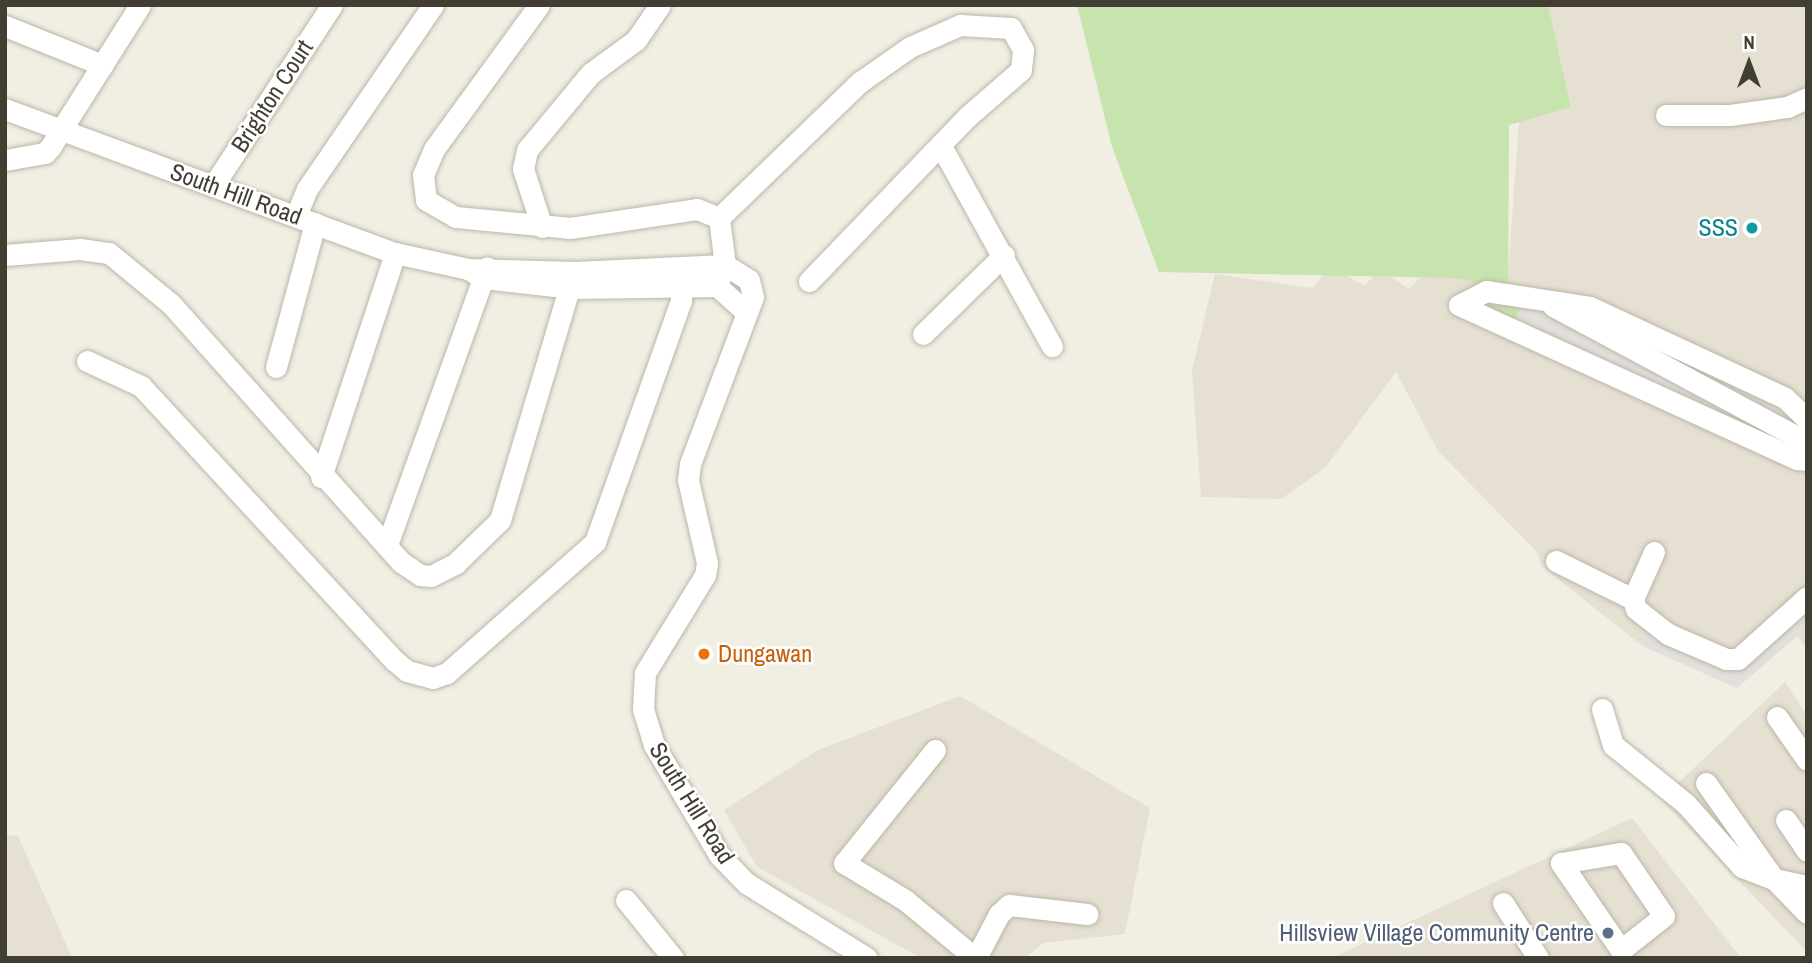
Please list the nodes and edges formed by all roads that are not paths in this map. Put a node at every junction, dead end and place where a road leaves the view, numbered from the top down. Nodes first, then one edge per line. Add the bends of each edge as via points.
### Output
1 (140, 5) edge
2 (332, 5) edge
3 (433, 5) edge
4 (539, 5) edge
5 (660, 5) edge
6 (5, 26) edge
7 (102, 65) junction
8 (1807, 98) edge
9 (5, 109) edge
10 (1666, 115) dead end
11 (63, 128) junction
12 (941, 146) junction
13 (5, 160) edge
14 (213, 186) junction
15 (719, 218) junction
16 (306, 219) junction
17 (542, 227) junction
18 (395, 253) junction
19 (5, 255) edge
20 (1004, 255) junction
21 (725, 265) junction
22 (479, 272) junction
23 (683, 277) junction
24 (573, 280) junction
25 (809, 281) dead end
26 (716, 286) junction
27 (1538, 299) junction
28 (747, 313) junction
29 (923, 334) dead end
30 (1052, 346) dead end
31 (87, 361) dead end
32 (276, 367) dead end
33 (1807, 419) edge
34 (1804, 458) edge
35 (321, 477) junction
36 (387, 545) junction
37 (1654, 552) dead end
38 (1556, 561) dead end
39 (1807, 597) edge
40 (1633, 599) junction
41 (1602, 709) dead end
42 (1777, 717) dead end
43 (935, 750) dead end
44 (1807, 760) edge
45 (1706, 783) dead end
46 (1786, 820) dead end
47 (1807, 850) edge
48 (1561, 863) joint
49 (1774, 879) junction
50 (1807, 886) edge
51 (626, 900) dead end
52 (1503, 903) dead end
53 (1807, 912) edge
54 (1087, 915) dead end
55 (673, 958) edge
56 (867, 958) edge
57 (976, 958) edge
58 (1538, 958) edge

1 - 7 street
2 - 14 street, Brighton Court
3 - 16 street via 307,189
4 - 17 street via 433,149 423,176 426,200 456,217
5 - 17 street via 636,40 591,73 527,150 523,169
6 - 7 street
7 - 11 street
8 - 10 street via 1787,107 1730,116
9 - 11 street, South Hill Road
11 - 13 street via 46,153
11 - 14 street, South Hill Road
12 - 15 street via 1021,70 1023,50 1011,28 960,25 910,47 860,82
12 - 20 street
12 - 25 street
14 - 16 street, South Hill Road
15 - 17 street via 697,209 570,228
15 - 21 street
16 - 18 street, South Hill Road
16 - 32 street
18 - 22 street, South Hill Road
18 - 35 street
19 - 35 street via 80,249 109,253 171,304
20 - 29 street
20 - 30 street
21 - 23 street, South Hill Road
21 - 26 street
21 - 28 street, South Hill Road via 749,280 753,288
22 - 24 street, South Hill Road
22 - 36 street
23 - 24 street, South Hill Road
23 - 26 street, South Hill Road
23 - 31 street via 595,542 447,673 433,678 414,674 395,661 141,387
24 - 36 street via 495,528 456,563 431,576 410,569
26 - 28 street
27 - 33 street via 1590,307 1785,398
27 - 34 street
27 - 34 street via 1486,291 1459,305
28 - 56 street, South Hill Road via 690,464 688,480 707,563 705,575 645,673 643,709 654,745 719,855 746,883
35 - 36 street
37 - 40 street
38 - 40 street
39 - 40 street via 1738,659 1712,654 1655,627 1636,609
41 - 49 street via 1613,745 1686,804 1742,867
42 - 44 street
43 - 57 street via 844,863 905,900
45 - 49 street
46 - 47 street
48 - 48 street via 1621,853 1664,916 1621,950
49 - 50 street
49 - 53 street
51 - 55 street
52 - 58 street
54 - 57 street via 1009,905 999,914

